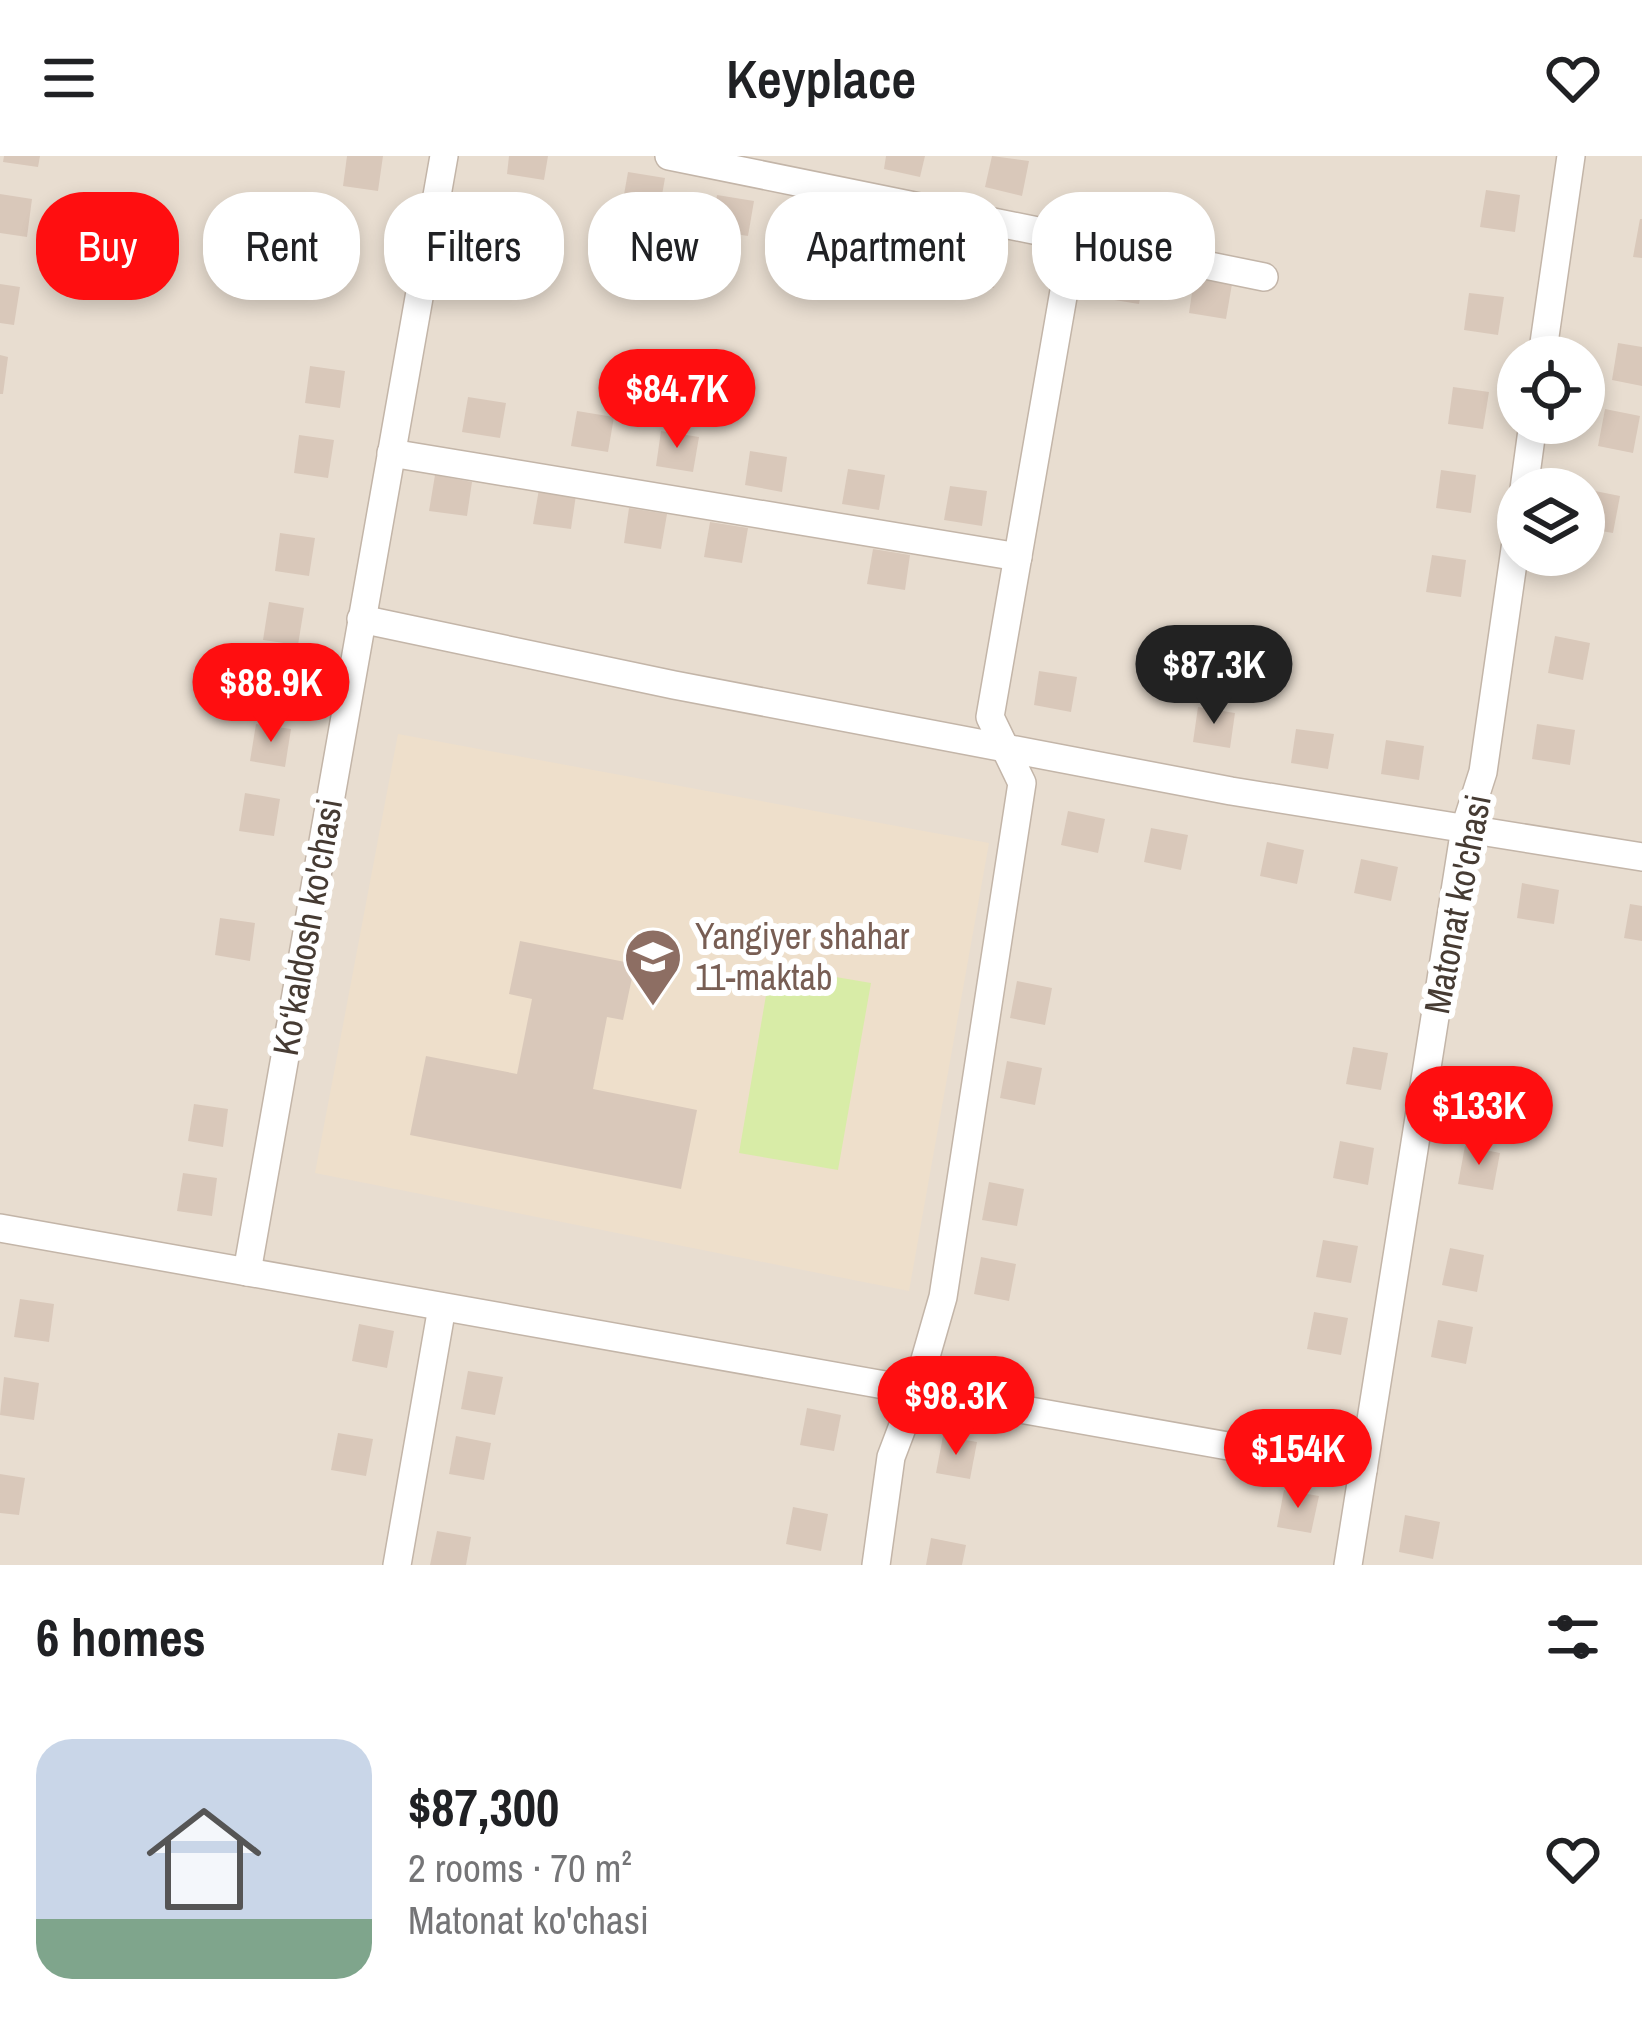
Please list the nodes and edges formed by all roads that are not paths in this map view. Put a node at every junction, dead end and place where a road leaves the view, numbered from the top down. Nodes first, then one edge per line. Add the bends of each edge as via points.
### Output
1 (444, 156) edge
2 (669, 156) edge
3 (1571, 156) edge
4 (1032, 231) edge
5 (1215, 267) edge
6 (1264, 277) dead end
7 (1062, 300) edge
8 (1546, 336) edge
9 (391, 453) junction
10 (1018, 557) junction
11 (1511, 576) edge
12 (361, 619) junction
13 (1008, 748) junction
14 (1465, 828) junction
15 (1642, 857) edge
16 (0, 1228) edge
17 (247, 1272) junction
18 (442, 1307) junction
19 (916, 1391) junction
20 (1364, 1469) junction
21 (397, 1565) edge
22 (876, 1565) edge
23 (1348, 1565) edge

1 - 9 street, Ko‘kaldosh ko'chasi
2 - 4 street
3 - 8 street
5 - 6 street
7 - 10 street
9 - 10 street
9 - 12 street, Ko‘kaldosh ko'chasi
10 - 13 street via 990,717
11 - 14 street, Matonat ko'chasi via 1483,772
12 - 13 street
12 - 17 street, Ko‘kaldosh ko'chasi
13 - 14 street
13 - 19 street via 1022,783 943,1297
14 - 15 street
14 - 20 street, Matonat ko'chasi
16 - 17 street
17 - 18 street
18 - 19 street
18 - 21 street
19 - 20 street
19 - 22 street via 891,1457
20 - 23 street, Matonat ko'chasi

